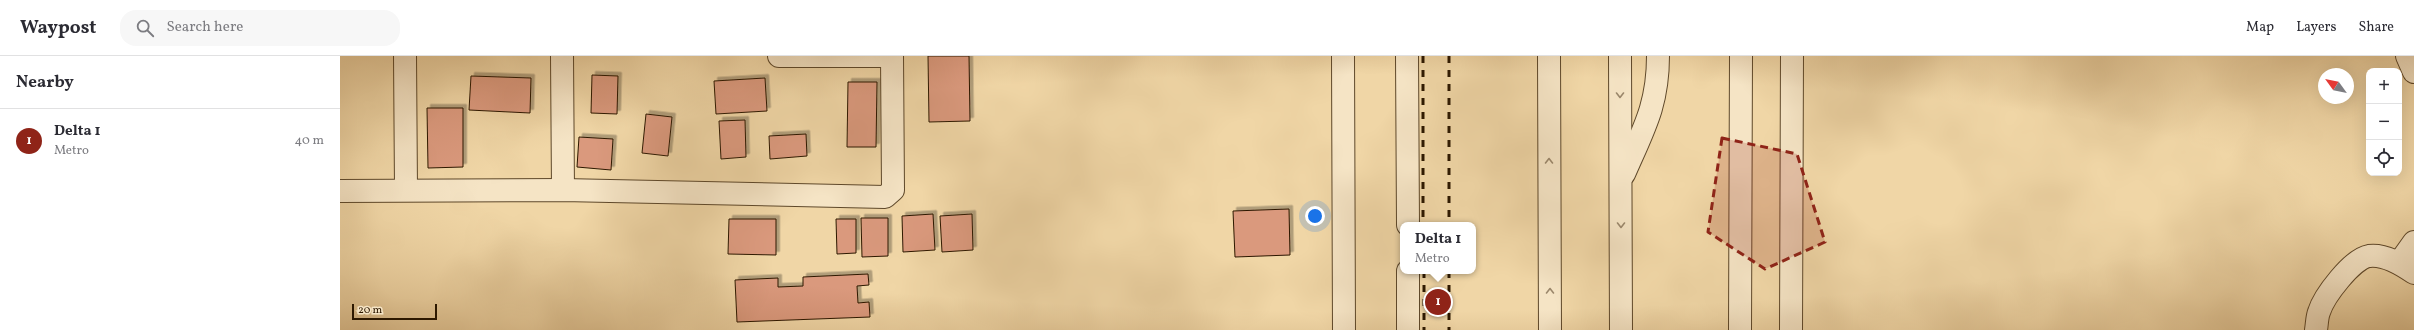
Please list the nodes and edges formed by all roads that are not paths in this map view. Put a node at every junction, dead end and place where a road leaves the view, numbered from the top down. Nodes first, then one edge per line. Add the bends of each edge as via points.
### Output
1 (405, 56) edge
2 (562, 56) edge
3 (779, 56) edge
4 (892, 56) edge
5 (1343, 56) edge
6 (1407, 56) edge
7 (1620, 56) edge
8 (1658, 56) edge
9 (1741, 56) edge
10 (1792, 56) edge
11 (2407, 56) edge
12 (1547, 58) edge
13 (2414, 72) edge
14 (1621, 181) junction
15 (406, 189) junction
16 (563, 190) junction
17 (340, 191) edge
18 (1408, 222) edge
19 (2414, 242) edge
20 (2407, 268) edge
21 (1408, 274) edge
22 (1344, 330) edge
23 (1408, 330) edge
24 (1550, 330) edge
25 (1621, 330) edge
26 (1740, 330) edge
27 (1791, 330) edge
28 (2316, 330) edge

1 - 15 street
2 - 16 street
3 - 4 street
4 - 16 street via 893,190 885,197
5 - 22 street
6 - 18 street
7 -> 14 street
8 - 14 street via 1658,82 1652,112
9 - 26 street
10 - 27 street
11 - 13 street
24 -> 12 street
14 -> 25 street
15 - 16 street
15 - 17 street
19 - 20 street
20 - 28 street via 2386,258 2368,256 2354,264 2329,293 2319,312
21 - 23 street

